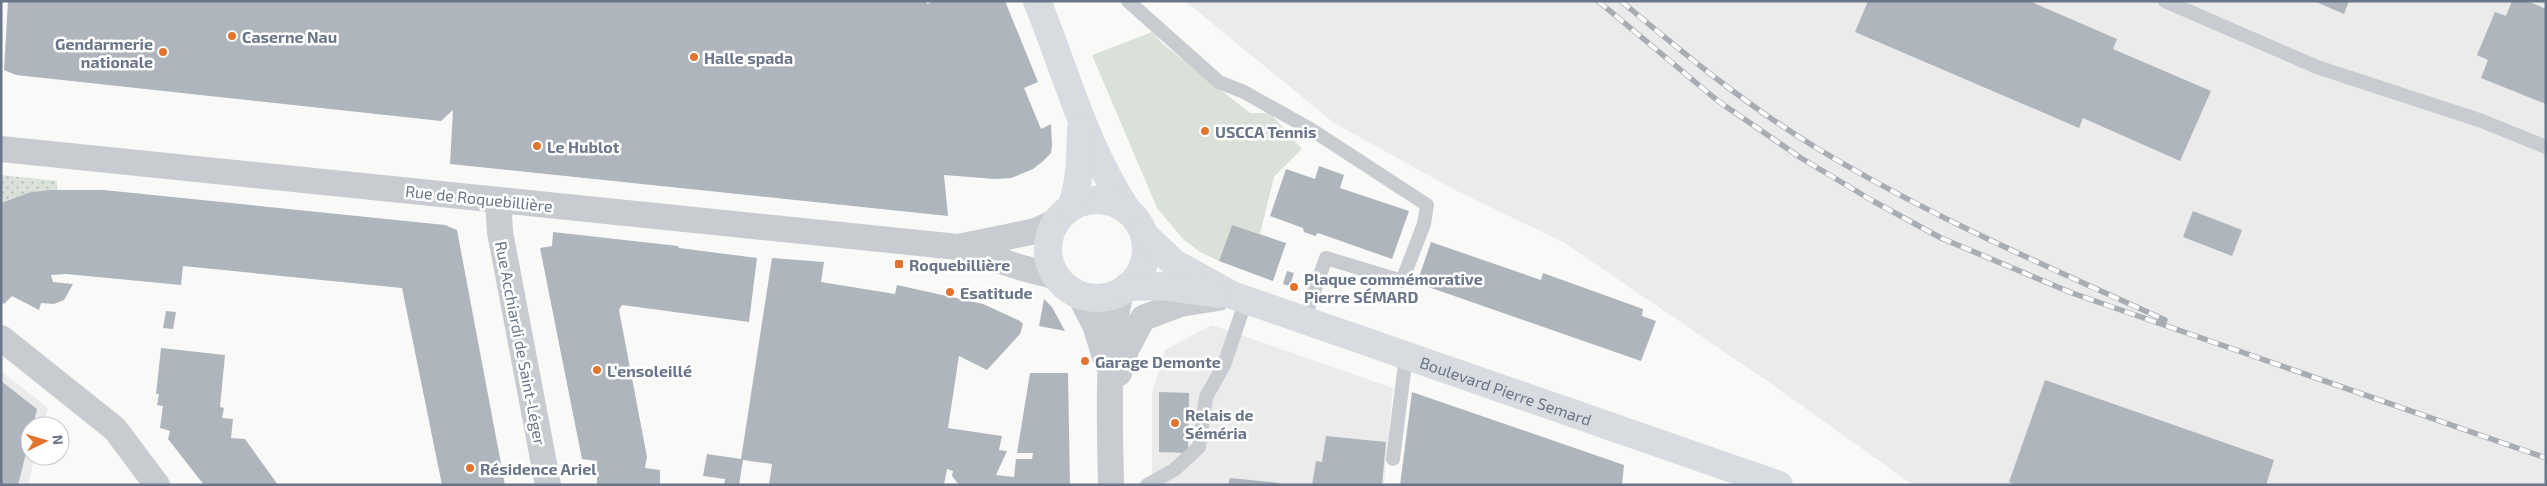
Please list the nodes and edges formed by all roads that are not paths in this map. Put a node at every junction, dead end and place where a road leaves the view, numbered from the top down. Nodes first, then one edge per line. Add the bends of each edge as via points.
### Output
1 (1037, 1) edge
2 (1128, 1) edge
3 (2165, 1) edge
4 (1081, 120) junction
5 (2546, 147) edge
6 (1, 149) edge
7 (498, 200) junction
8 (1128, 211) junction
9 (1064, 214) junction
10 (1144, 234) junction
11 (958, 247) junction
12 (1058, 277) junction
13 (1124, 289) junction
14 (1079, 294) junction
15 (1239, 298) junction
16 (1304, 320) junction
17 (1, 338) edge
18 (1406, 356) junction
19 (1110, 373) junction
20 (1110, 405) junction
21 (1393, 459) dead end
22 (157, 485) edge
23 (548, 485) edge
24 (1111, 485) edge
25 (1146, 485) edge
26 (1779, 485) edge

1 - 4 street
2 - 16 lane via 1219,82 1244,92 1312,130 1427,205 1424,224 1402,281 1326,258
3 - 5 lane via 2317,67 2482,120
4 - 8 street via 1103,170
4 - 9 street via 1078,190
6 - 7 street, Rue de Roquebillière
7 - 11 street, Rue de Roquebillière
7 - 23 street, Rue Acchiardi de Saint-Léger via 500,232
8 - 9 street via 1106,200 1094,200
8 - 10 street
9 - 11 street, Rue de Roquebillière via 1036,231
9 - 12 street via 1050,234 1048,249 1050,264
10 - 13 street via 1144,263
10 - 15 street, Boulevard Pierre Semard via 1174,263
11 - 12 street, Rue de Roquebillière via 1019,268
12 - 14 street
13 - 14 street via 1100,298
13 - 15 street, Boulevard Pierre Semard via 1160,286
13 - 19 street via 1115,321
14 - 19 street via 1095,325
15 - 16 street, Boulevard Pierre Semard
15 - 20 street via 1180,304 1143,318 1126,350
15 - 25 lane via 1224,365 1206,397 1199,447 1174,470
16 - 18 street, Boulevard Pierre Semard
17 - 22 street via 115,429
18 - 21 lane
18 - 26 street, Boulevard Pierre Semard
19 - 20 street
20 - 24 street

